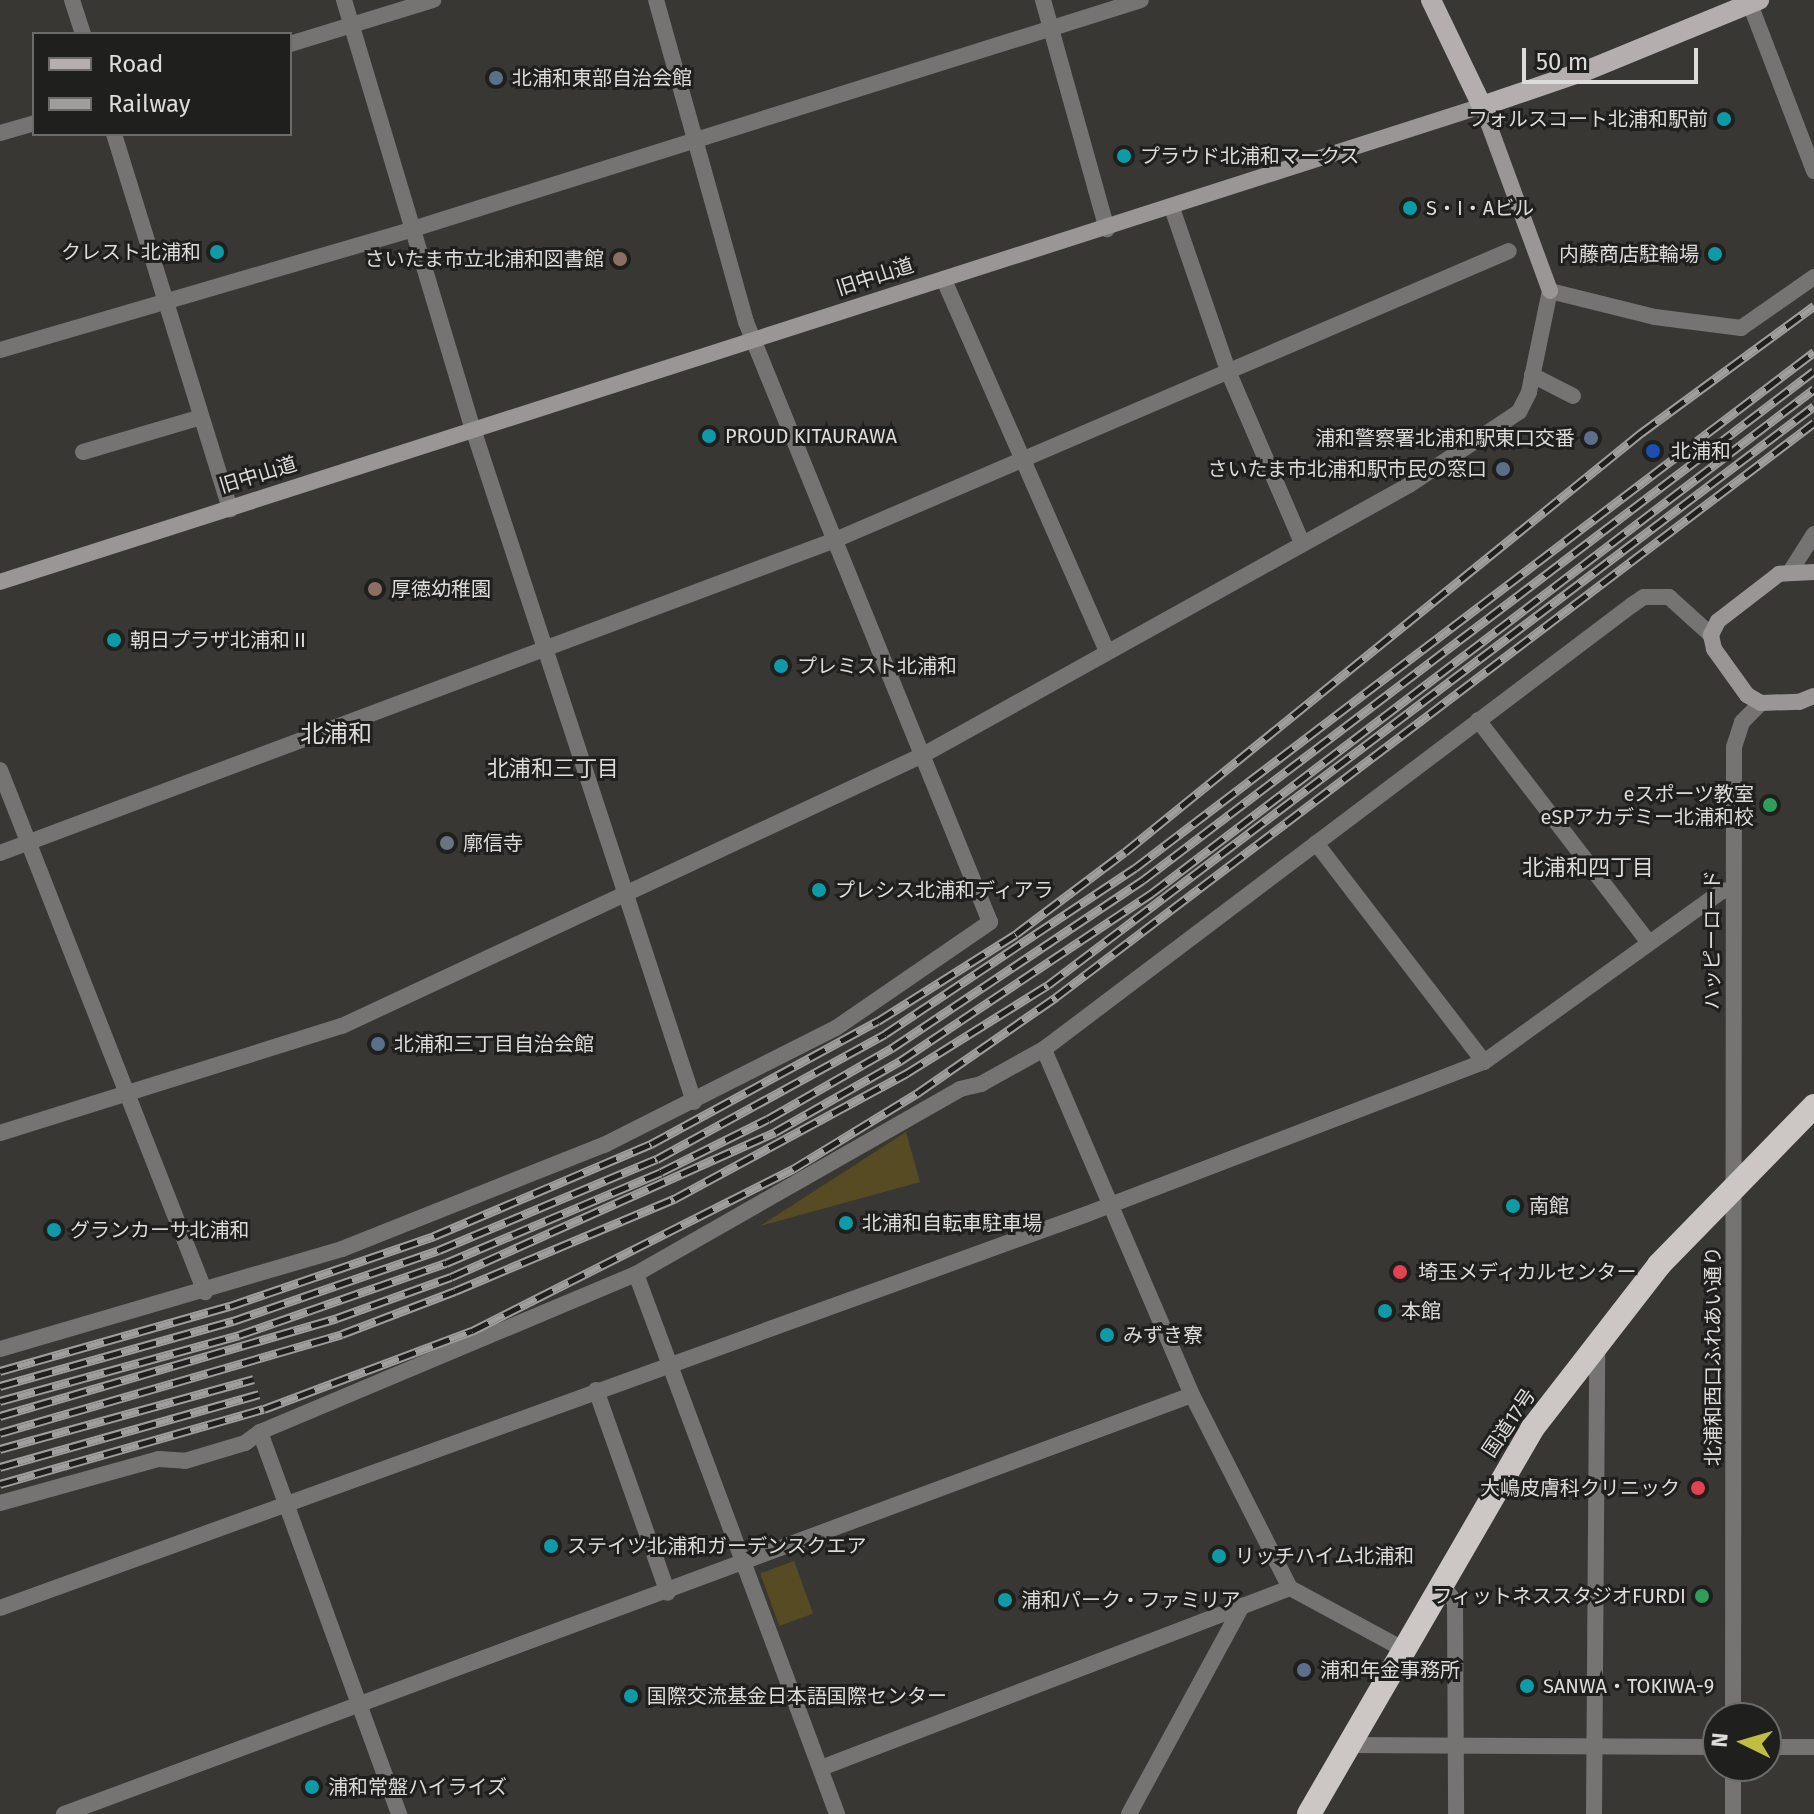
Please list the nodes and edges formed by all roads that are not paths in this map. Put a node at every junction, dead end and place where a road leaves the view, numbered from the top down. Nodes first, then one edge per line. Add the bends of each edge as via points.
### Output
1 (72, 0) edge
2 (344, 0) edge
3 (433, 0) edge
4 (656, 0) edge
5 (1043, 0) edge
6 (1141, 0) edge
7 (1431, 0) edge
8 (1754, 2) edge
9 (352, 25) junction
10 (1051, 29) junction
11 (82, 32) edge
12 (292, 43) edge
13 (1482, 106) junction
14 (32, 124) edge
15 (0, 133) edge
16 (115, 136) edge
17 (698, 140) junction
18 (1814, 171) edge
19 (1172, 208) junction
20 (413, 229) junction
21 (1107, 229) junction
22 (1509, 251) dead end
23 (1814, 277) edge
24 (944, 280) junction
25 (1550, 291) junction
26 (167, 303) junction
27 (755, 342) junction
28 (0, 350) edge
29 (1228, 371) junction
30 (1532, 375) junction
31 (1573, 396) dead end
32 (201, 417) junction
33 (474, 432) junction
34 (83, 452) dead end
35 (1024, 460) junction
36 (230, 509) junction
37 (1814, 534) edge
38 (835, 540) junction
39 (1302, 543) junction
40 (1790, 572) junction
41 (1814, 572) edge
42 (0, 582) edge
43 (1711, 635) junction
44 (545, 652) junction
45 (1107, 652) junction
46 (1814, 696) edge
47 (1761, 703) junction
48 (1478, 720) junction
49 (923, 755) junction
50 (0, 770) edge
51 (24, 840) junction
52 (1316, 843) junction
53 (0, 853) edge
54 (1731, 890) junction
55 (625, 896) junction
56 (1649, 943) junction
57 (1044, 1049) junction
58 (1484, 1062) junction
59 (129, 1095) junction
60 (694, 1102) junction
61 (1814, 1106) edge
62 (0, 1133) edge
63 (1732, 1186) junction
64 (1107, 1206) junction
65 (636, 1274) junction
66 (205, 1292) junction
67 (1597, 1339) junction
68 (0, 1349) edge
69 (670, 1363) junction
70 (596, 1390) junction
71 (1192, 1395) junction
72 (260, 1432) junction
73 (0, 1503) edge
74 (287, 1503) junction
75 (740, 1563) junction
76 (1440, 1582) junction
77 (1290, 1588) junction
78 (668, 1593) junction
79 (1242, 1606) junction
80 (0, 1608) edge
81 (1401, 1648) junction
82 (1733, 1702) edge
83 (359, 1705) junction
84 (1346, 1745) junction
85 (1456, 1745) junction
86 (1595, 1746) junction
87 (1702, 1747) edge
88 (1782, 1747) edge
89 (1814, 1747) edge
90 (821, 1768) junction
91 (1733, 1782) edge
92 (64, 1814) edge
93 (399, 1814) edge
94 (837, 1814) edge
95 (1129, 1814) edge
96 (1309, 1814) edge
97 (1456, 1814) edge
98 (1594, 1814) edge
99 (1733, 1814) edge

1 - 11 street
2 - 9 street
3 - 9 street
4 - 17 street
5 - 10 street
6 - 10 street
7 - 13 main road
8 - 13 main road, 旧中山道 via 1588,70
8 - 18 street
9 - 12 street
9 - 20 street
10 - 17 street
10 - 21 street
13 - 19 main road, 旧中山道
13 - 25 main road
14 - 15 street
16 - 26 street
17 - 20 street
17 - 27 street
19 - 21 main road, 旧中山道
19 - 29 street
20 - 26 street
20 - 33 street
21 - 24 main road, 旧中山道
22 - 29 street
23 - 25 street via 1741,328 1655,317
24 - 27 main road, 旧中山道
24 - 35 street
25 - 30 street
26 - 28 street
26 - 32 street
27 - 33 main road, 旧中山道
27 - 38 street
29 - 35 street
29 - 39 street
30 - 31 street
30 - 39 street via 1519,412 1436,468
32 - 34 street
32 - 36 street
33 - 36 main road, 旧中山道
33 - 44 street
35 - 38 street
35 - 45 street
36 - 42 main road, 旧中山道
37 - 40 street
38 - 44 street
38 - 49 street
39 - 45 street
40 - 41 main road
40 - 43 main road via 1779,574 1718,621
43 - 47 main road via 1714,649 1747,695
43 - 48 street via 1669,597 1644,597
44 - 51 street
44 - 55 street
45 - 49 street
46 - 47 main road
47 - 54 street, ハッピーロード via 1742,722 1734,747
48 - 52 street
48 - 56 street
49 - 55 street
49 - 60 street via 990,922 836,1028
50 - 51 street
51 - 53 street
51 - 59 street
52 - 57 street
52 - 58 street
54 - 56 street via 1722,891
54 - 63 street, ハッピーロード
55 - 59 street via 342,1026
55 - 60 street
56 - 58 street
57 - 64 street
57 - 65 street via 981,1084 960,1089
58 - 64 street
59 - 62 street
59 - 66 street
60 - 66 street via 420,1222
61 - 63 highway, 国道17号
63 - 67 highway, 国道17号
63 - 82 street, 北浦和西口ふれあい通り
64 - 69 street
64 - 71 street
65 - 69 street
65 - 72 street
66 - 68 street
67 - 76 highway, 国道17号 via 1532,1429
67 - 86 street
69 - 70 street
69 - 75 street
70 - 74 street
70 - 78 street
71 - 75 street
71 - 77 street
72 - 73 street via 245,1443 185,1461 159,1459
72 - 74 street
74 - 80 street
74 - 83 street
75 - 78 street
75 - 90 street
76 - 81 highway, 国道17号
76 - 85 street via 1455,1602
77 - 79 street
77 - 81 street
78 - 83 street
79 - 90 street
79 - 95 street
81 - 84 highway, 国道17号
83 - 92 street
83 - 93 street
84 - 85 street
84 - 96 highway, 国道17号
85 - 86 street
85 - 97 street
86 - 87 street
86 - 98 street
88 - 89 street
90 - 94 street
91 - 99 street

